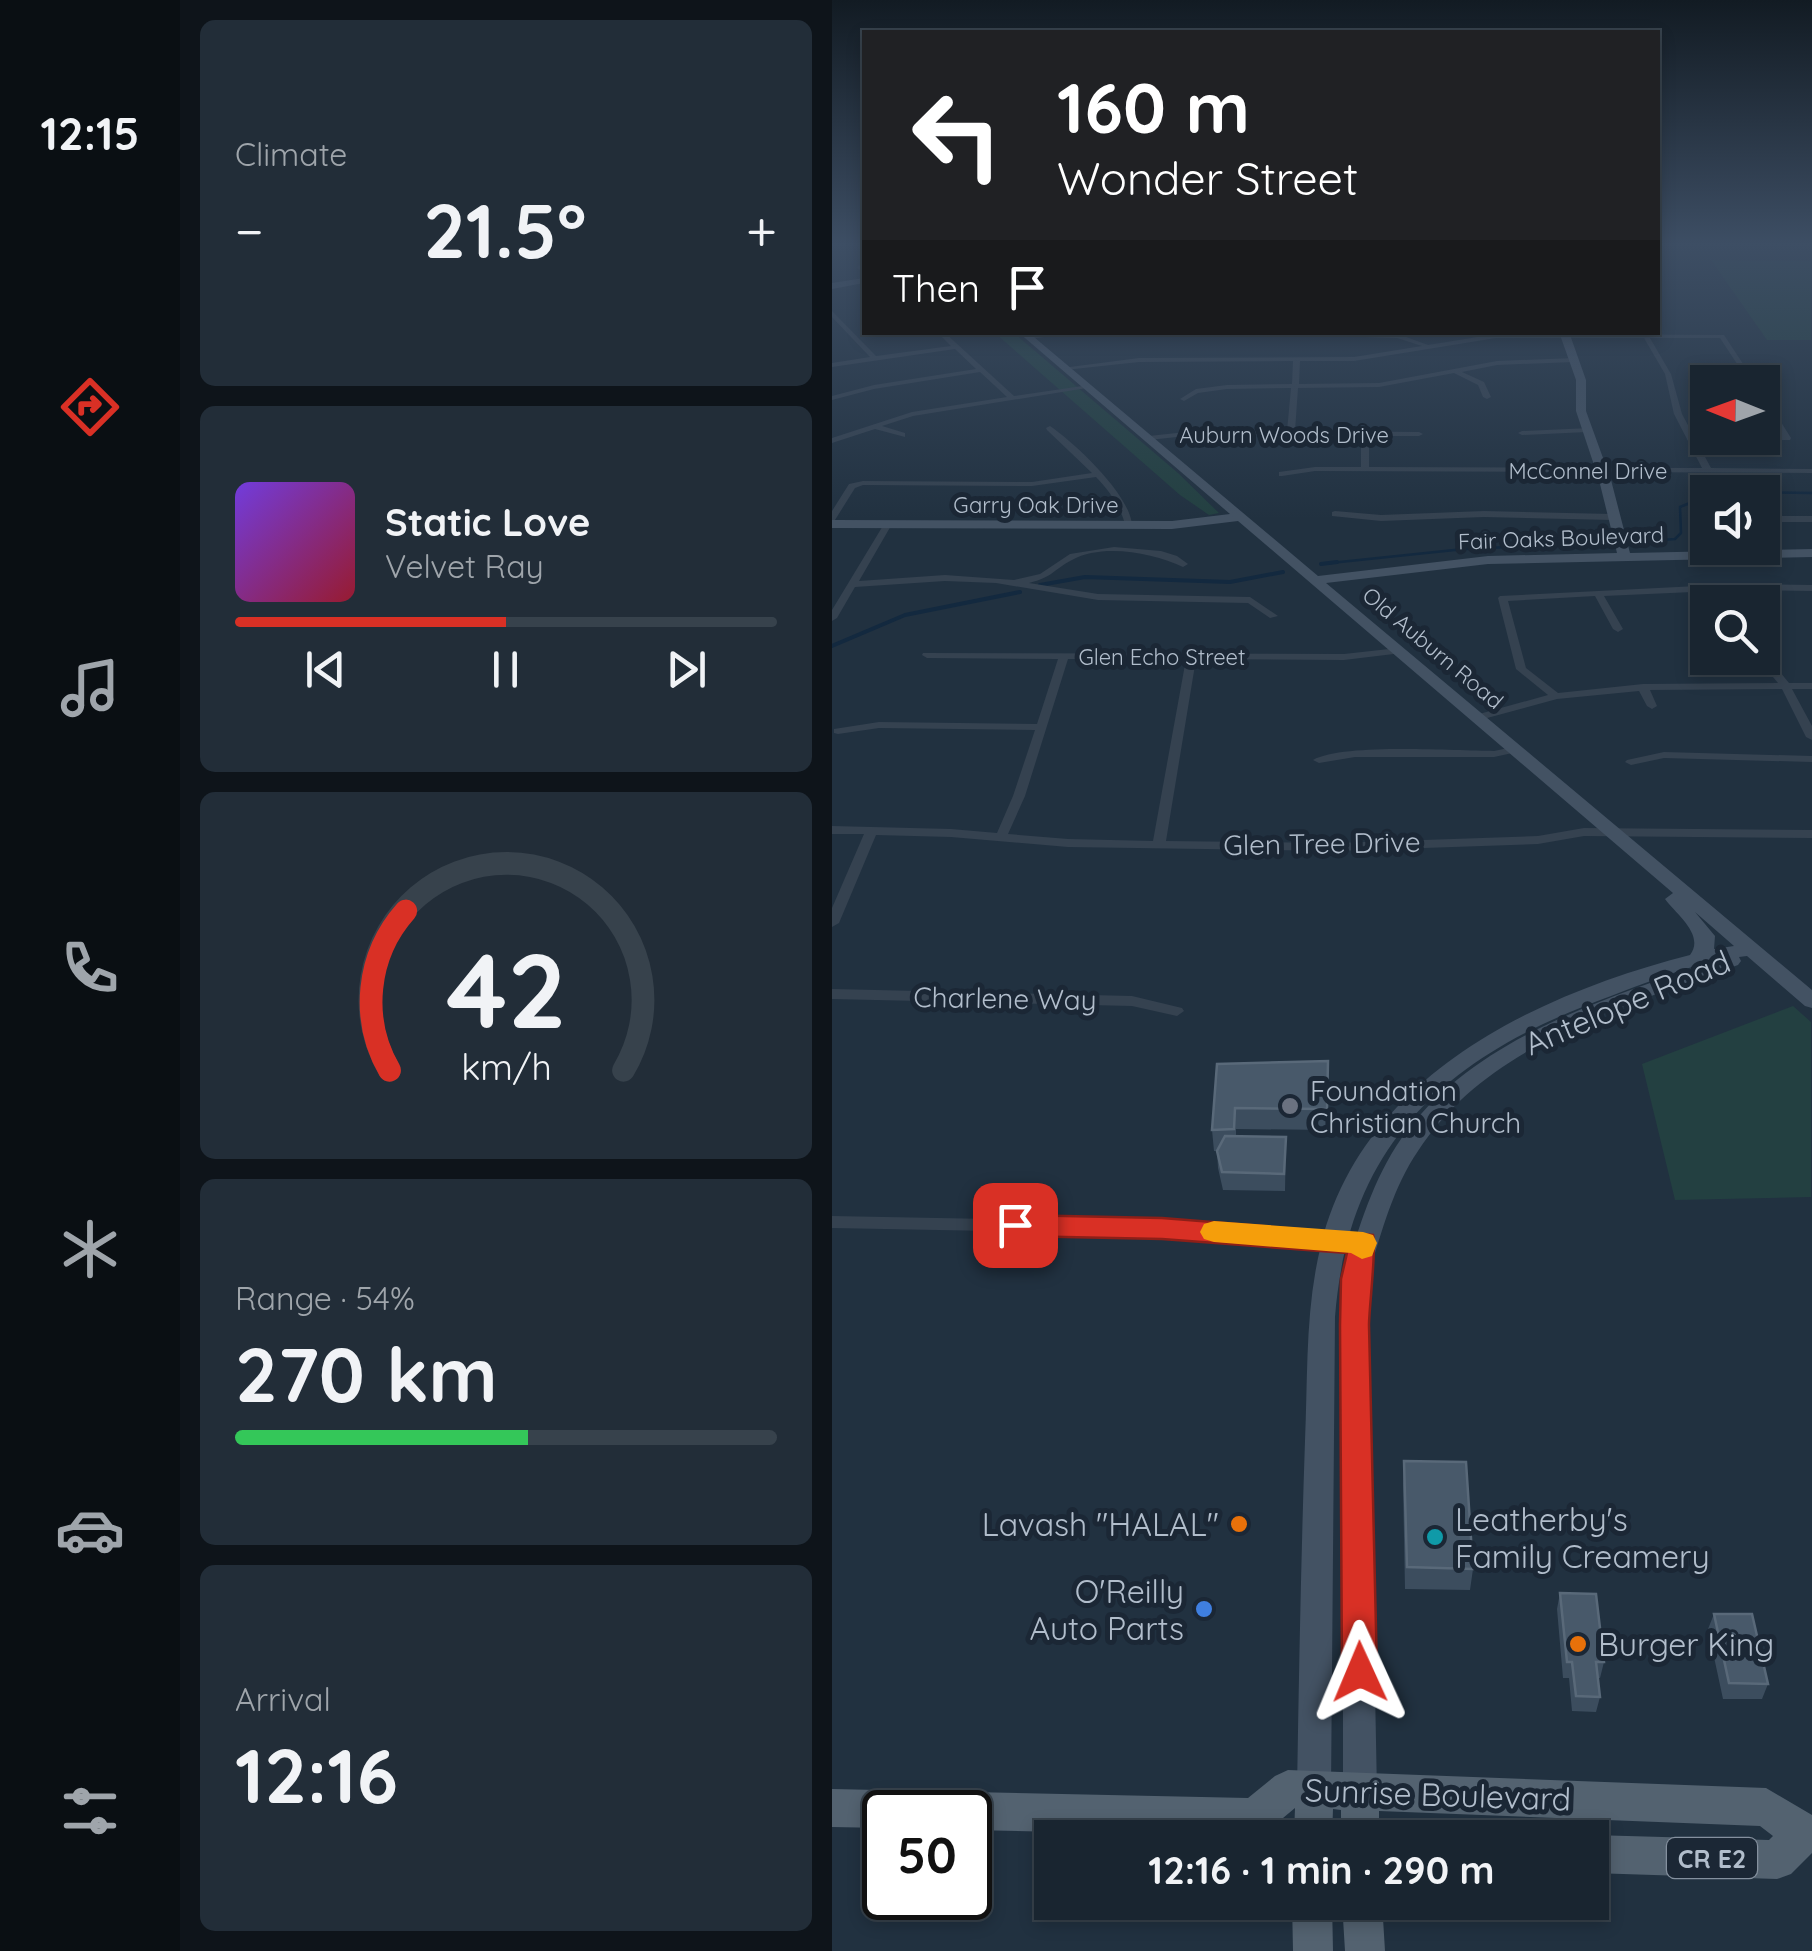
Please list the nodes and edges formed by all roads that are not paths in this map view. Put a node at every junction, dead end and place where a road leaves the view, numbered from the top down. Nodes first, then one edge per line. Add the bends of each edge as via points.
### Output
1 (854, 337) edge
2 (946, 337) edge
3 (1027, 337) edge
4 (1406, 337) edge
5 (1486, 337) edge
6 (1566, 337) edge
7 (1647, 337) edge
8 (1723, 337) edge
9 (1426, 345) junction
10 (956, 346) junction
11 (874, 358) junction
12 (1298, 360) junction
13 (1574, 360) junction
14 (832, 365) edge
15 (1741, 365) edge
16 (1065, 368) junction
17 (982, 370) junction
18 (1457, 372) junction
19 (1379, 384) junction
20 (1089, 387) junction
21 (1296, 387) junction
22 (1388, 395) dead end
23 (832, 398) edge
24 (1012, 398) junction
25 (1487, 398) dead end
26 (1184, 399) dead end
27 (872, 426) junction
28 (1050, 428) dead end
29 (1587, 430) junction
30 (1522, 433) dead end
31 (1291, 434) junction
32 (1365, 434) junction
33 (1419, 434) dead end
34 (902, 435) dead end
35 (1690, 437) edge
36 (1149, 438) junction
37 (832, 441) edge
38 (1700, 455) edge
39 (926, 470) dead end
40 (1366, 470) junction
41 (1708, 471) junction
42 (1812, 471) edge
43 (1602, 472) junction
44 (1282, 474) dead end
45 (1096, 475) junction
46 (918, 483) junction
47 (1335, 514) dead end
48 (1240, 517) junction
49 (1612, 517) junction
50 (1780, 518) edge
51 (1812, 519) edge
52 (832, 522) edge
53 (888, 524) junction
54 (1129, 526) junction
55 (1780, 551) edge
56 (1690, 553) edge
57 (1812, 553) edge
58 (1624, 555) junction
59 (1183, 564) dead end
60 (1314, 580) junction
61 (1014, 583) junction
62 (854, 584) junction
63 (1780, 588) edge
64 (1812, 588) edge
65 (1690, 589) edge
66 (1598, 594) junction
67 (1273, 616) dead end
68 (834, 617) edge
69 (1618, 630) dead end
70 (1398, 650) junction
71 (927, 655) dead end
72 (1064, 656) junction
73 (1191, 657) junction
74 (1776, 675) edge
75 (1785, 685) junction
76 (1643, 686) junction
77 (1812, 686) edge
78 (1556, 696) junction
79 (1652, 706) dead end
80 (1476, 718) junction
81 (1041, 727) junction
82 (838, 731) dead end
83 (1812, 737) edge
84 (1513, 750) junction
85 (1812, 759) edge
86 (1319, 760) dead end
87 (1631, 762) dead end
88 (832, 830) edge
89 (1611, 833) junction
90 (871, 834) junction
91 (1812, 834) edge
92 (1002, 837) junction
93 (1159, 844) junction
94 (1657, 871) junction
95 (832, 923) edge
96 (1750, 950) junction
97 (1698, 957) junction
98 (832, 994) edge
99 (1812, 1001) edge
100 (1177, 1012) dead end
101 (832, 1222) edge
102 (1348, 1242) junction
103 (1314, 1790) junction
104 (1360, 1792) junction
105 (832, 1808) edge
106 (1106, 1820) edge
107 (1270, 1820) edge
108 (1313, 1820) edge
109 (1360, 1820) edge
110 (1806, 1834) edge
111 (1609, 1855) edge
112 (1312, 1920) edge
113 (1363, 1920) edge
114 (1312, 1951) edge
115 (1365, 1951) edge

1 - 11 street
2 - 10 street
3 - 16 main road, Old Auburn Road
4 - 9 street
5 - 9 street
6 - 13 main road
7 - 35 street
8 - 15 street
9 - 12 street via 1371,357
10 - 11 street
10 - 17 street
11 - 14 street
12 - 16 street
12 - 21 street
13 - 18 street via 1510,361
13 - 29 main road
16 - 20 main road, Old Auburn Road
17 - 23 street
17 - 24 street
18 - 19 street
18 - 25 street via 1481,384
19 - 21 street
19 - 22 street
20 - 24 street
20 - 36 main road, Old Auburn Road
21 - 26 street via 1226,387
21 - 31 street
24 - 27 street
27 - 34 street
27 - 37 street
28 - 45 street
29 - 30 street
29 - 43 main road
31 - 32 street, Auburn Woods Drive
31 - 36 street, Auburn Woods Drive
32 - 33 street, Auburn Woods Drive
32 - 40 street
36 - 48 main road, Old Auburn Road
38 - 41 street
39 - 46 street
40 - 43 street, McConnel Drive
40 - 44 street, McConnel Drive
41 - 42 street, McConnel Drive
41 - 43 street, McConnel Drive
43 - 49 main road
45 - 46 street via 1032,484
45 - 54 street via 1127,507
46 - 52 street via 852,486
47 - 49 street
48 - 54 main road, Garry Oak Drive
48 - 60 main road, Old Auburn Road
49 - 58 main road
50 - 51 street
52 - 53 main road, Garry Oak Drive
53 - 54 main road, Garry Oak Drive
53 - 62 street
55 - 57 main road, Fair Oaks Boulevard
56 - 58 main road, Fair Oaks Boulevard
58 - 60 main road, Fair Oaks Boulevard via 1453,562
59 - 61 street via 1159,552 1097,552
60 - 70 main road, Old Auburn Road
61 - 62 street via 945,578
61 - 67 street via 1098,597 1250,600
62 - 68 street
63 - 64 street
65 - 66 street
66 - 69 street
66 - 78 street via 1503,598 1521,669
70 - 73 street, Glen Echo Street via 1344,658
70 - 80 main road, Old Auburn Road
71 - 72 street, Glen Echo Street
72 - 73 street, Glen Echo Street
72 - 81 street
73 - 93 street
74 - 75 street
75 - 76 street
75 - 77 street
75 - 83 street
76 - 78 street
76 - 79 street
78 - 80 street
80 - 84 main road, Old Auburn Road
81 - 82 street via 879,725
81 - 92 street
84 - 86 street
84 - 89 main road, Old Auburn Road
85 - 87 street via 1664,755
88 - 90 street, Glen Tree Drive
89 - 91 street, Glen Tree Drive
89 - 93 street, Glen Tree Drive via 1378,846
89 - 94 main road, Old Auburn Road
90 - 92 street, Glen Tree Drive
90 - 95 street
92 - 93 street, Glen Tree Drive
94 - 96 main road, Old Auburn Road
94 - 97 main road via 1705,936
96 - 97 main road, Antelope Road
96 - 99 main road, Old Auburn Road
96 - 102 main road, Antelope Road via 1558,1024 1465,1082 1412,1136
97 - 102 main road, Antelope Road via 1502,1032 1458,1061 1381,1138 1350,1193
98 - 100 street, Charlene Way via 1132,1001
101 - 102 street via 1162,1228
102 - 103 main road, Antelope Road via 1323,1324
102 - 104 main road, Antelope Road via 1355,1279
103 - 104 main road, Sunrise Boulevard / CR E2
103 - 107 main road, Sunrise Boulevard / CR E2 via 1288,1789
103 - 108 main road, Antelope Road
104 - 109 main road, Antelope Road
104 - 110 main road, Sunrise Boulevard / CR E2 via 1766,1807
105 - 106 main road, Sunrise Boulevard / CR E2
110 - 111 main road, Sunrise Boulevard / CR E2 via 1777,1860
112 - 114 main road
113 - 115 main road

